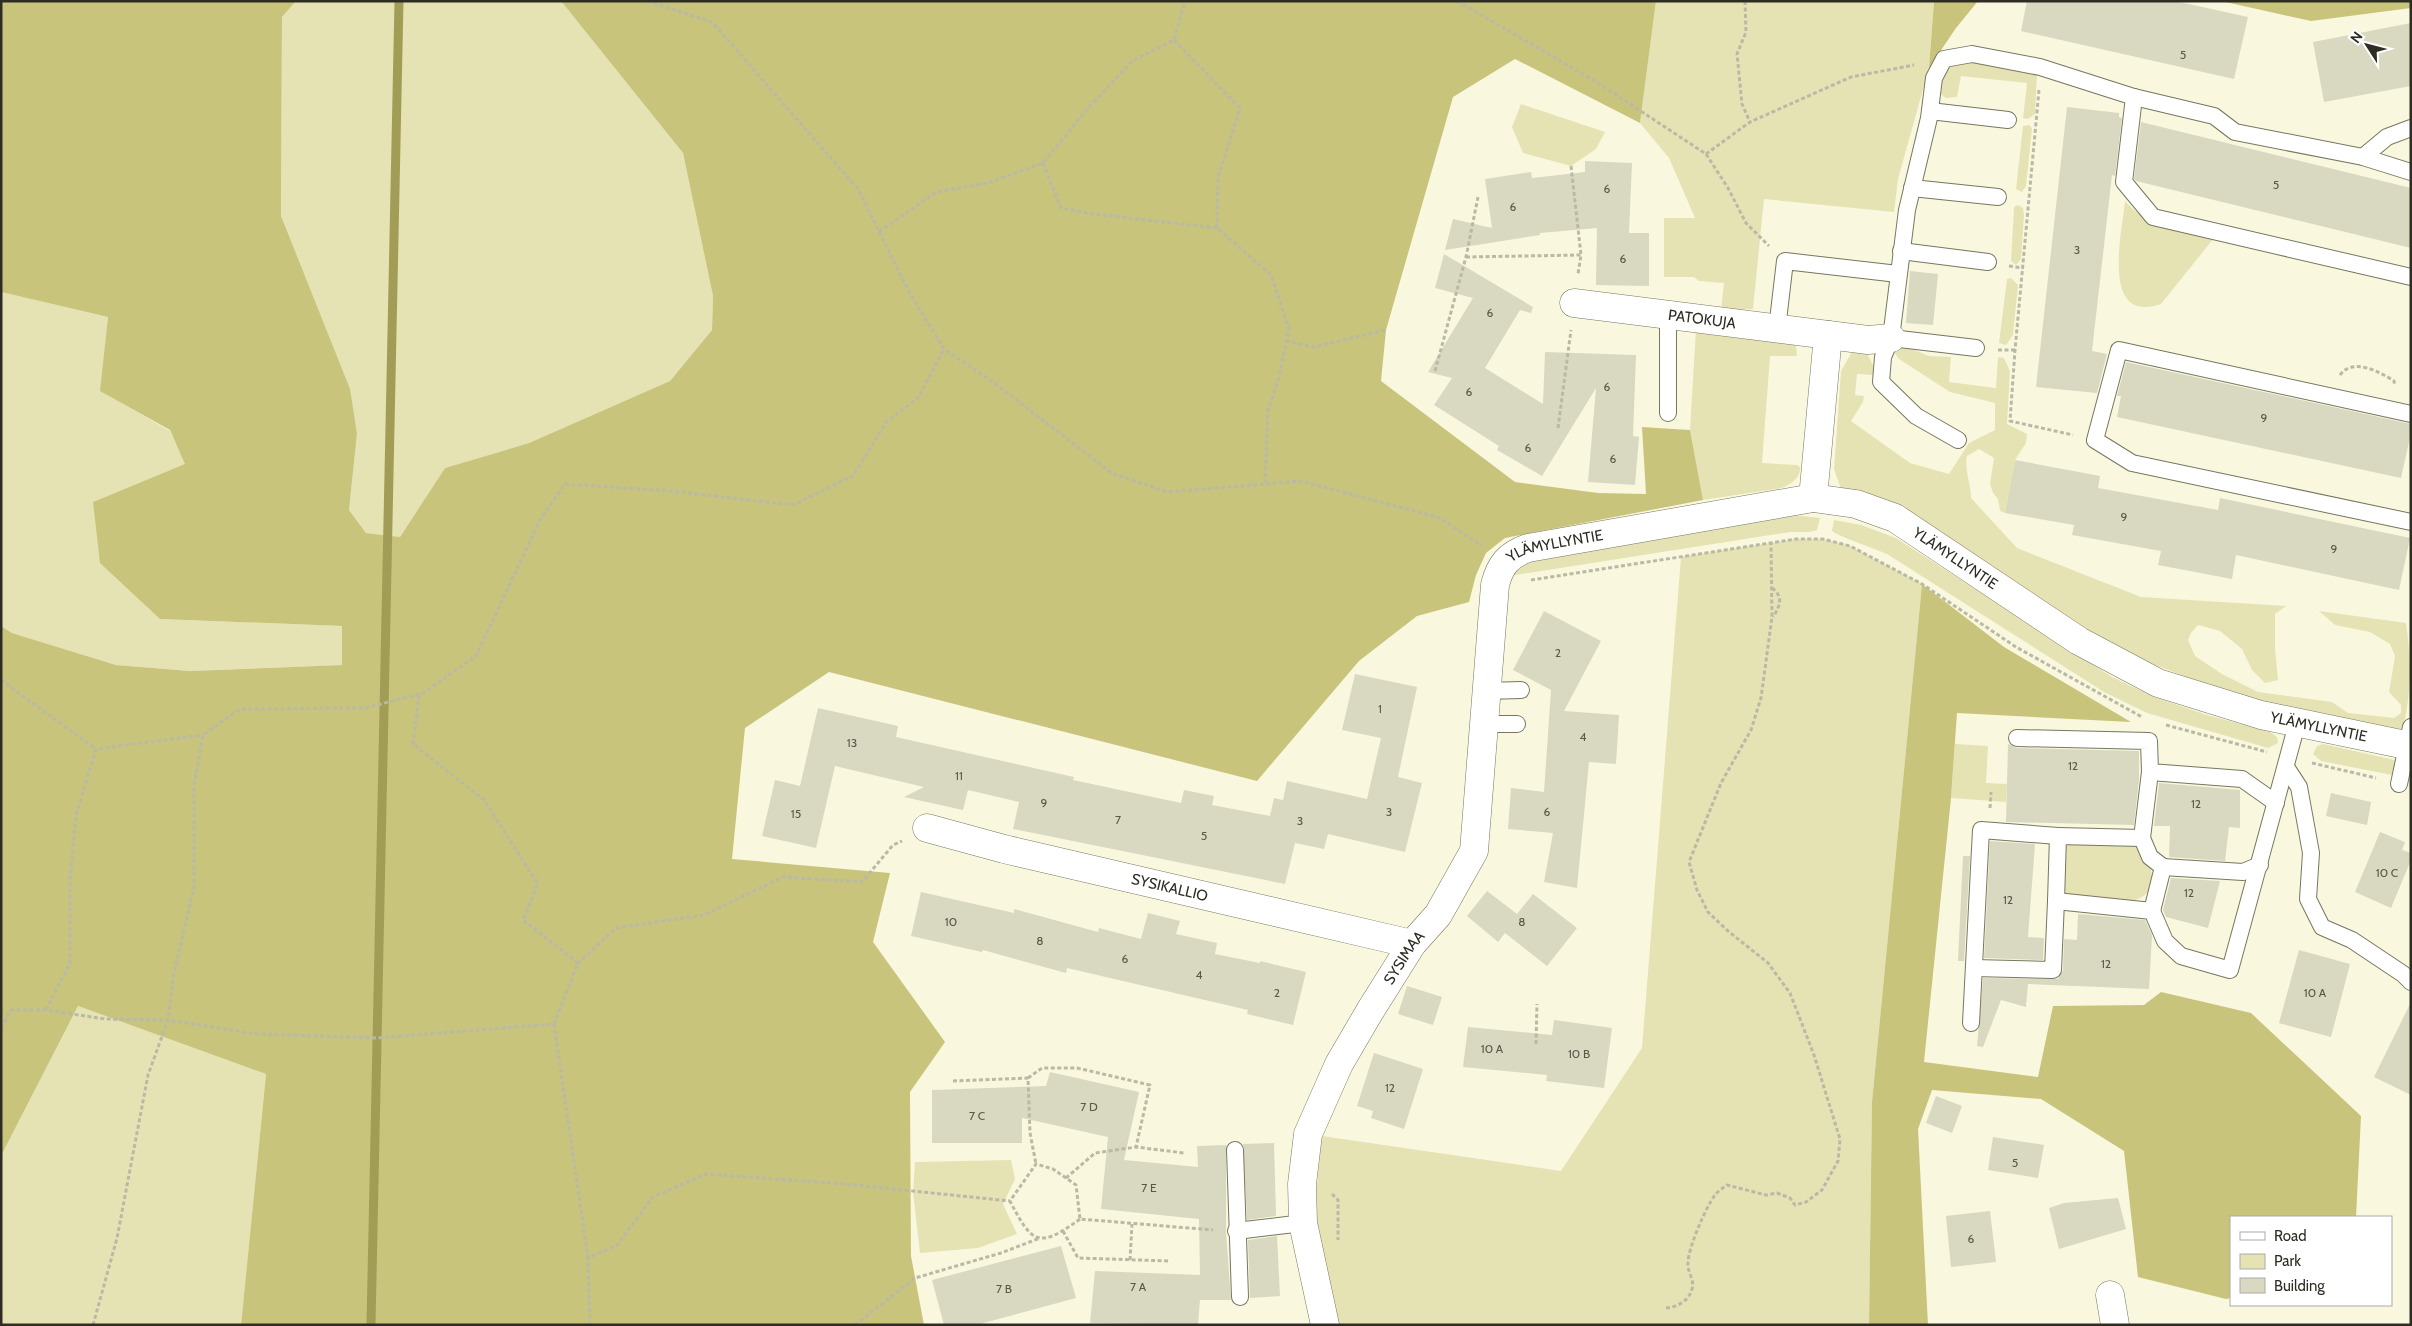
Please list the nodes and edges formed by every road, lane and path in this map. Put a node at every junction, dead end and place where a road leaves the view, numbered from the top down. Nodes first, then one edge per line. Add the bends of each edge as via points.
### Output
1 (647, 1) edge
2 (1185, 1) edge
3 (1457, 1) edge
4 (1745, 1) edge
5 (1174, 40) junction
6 (1944, 59) junction
7 (2040, 87) dead end
8 (2134, 97) junction
9 (1930, 111) junction
10 (2008, 120) dead end
11 (1750, 122) junction
12 (2411, 128) edge
13 (1706, 154) junction
14 (2363, 157) junction
15 (1043, 163) junction
16 (1571, 166) dead end
17 (2411, 172) edge
18 (1912, 188) junction
19 (1478, 197) dead end
20 (1998, 197) dead end
21 (1217, 228) junction
22 (879, 232) junction
23 (1901, 251) junction
24 (1581, 256) junction
25 (1466, 257) junction
26 (1785, 261) junction
27 (1988, 262) dead end
28 (1898, 274) junction
29 (2411, 277) edge
30 (1574, 303) junction
31 (1668, 315) junction
32 (1777, 329) junction
33 (1386, 330) dead end
34 (1828, 335) junction
35 (1891, 338) junction
36 (1286, 341) junction
37 (1976, 348) dead end
38 (944, 349) junction
39 (1435, 371) dead end
40 (1668, 413) dead end
41 (2411, 414) edge
42 (1558, 428) dead end
43 (1958, 440) dead end
44 (2095, 440) junction
45 (1265, 482) junction
46 (1813, 498) junction
47 (2411, 522) edge
48 (1771, 543) junction
49 (1506, 560) junction
50 (1495, 585) junction
51 (1772, 588) junction
52 (1772, 617) junction
53 (2016, 647) dead end
54 (1, 680) edge
55 (1520, 690) dead end
56 (1486, 691) junction
57 (419, 694) junction
58 (1484, 724) junction
59 (1517, 724) dead end
60 (2297, 724) junction
61 (203, 735) junction
62 (2017, 738) dead end
63 (2410, 740) edge
64 (96, 748) junction
65 (2286, 767) junction
66 (2150, 772) junction
67 (2399, 784) dead end
68 (2276, 803) junction
69 (927, 828) joint
70 (2058, 836) junction
71 (2142, 838) junction
72 (2260, 865) junction
73 (2163, 867) junction
74 (2056, 901) junction
75 (2152, 911) junction
76 (1412, 944) junction
77 (578, 963) junction
78 (1974, 968) junction
79 (2411, 982) edge
80 (1537, 1004) dead end
81 (46, 1010) junction
82 (168, 1020) junction
83 (1971, 1023) dead end
84 (554, 1024) junction
85 (1, 1028) edge
86 (1536, 1044) dead end
87 (1028, 1078) junction
88 (953, 1081) dead end
89 (1136, 1147) junction
90 (1235, 1150) dead end
91 (1184, 1154) dead end
92 (1036, 1164) junction
93 (1066, 1178) junction
94 (1010, 1200) junction
95 (1080, 1219) junction
96 (1304, 1223) junction
97 (1132, 1224) junction
98 (1063, 1231) junction
99 (1236, 1231) junction
100 (1040, 1238) junction
101 (588, 1258) junction
102 (1130, 1260) junction
103 (1170, 1261) dead end
104 (2110, 1295) dead end
105 (1240, 1297) dead end
106 (1666, 1308) dead end
107 (93, 1325) edge
108 (590, 1325) edge
109 (855, 1325) edge
110 (1325, 1325) edge
111 (2115, 1325) edge

1 - 22 path via 712,22 858,189
2 - 5 path
3 - 13 path via 1595,81
4 - 11 path via 1746,32 1737,54 1742,104
5 - 15 path via 1132,61
5 - 21 path via 1240,108 1218,178
6 - 8 lane via 1972,54 2040,67
6 - 9 lane via 1934,78
6 - 11 path via 1851,77
7 - 44 path via 2010,421
8 - 14 lane via 2214,116 2235,132
8 - 29 lane via 2124,182 2153,217
9 - 10 lane
9 - 18 lane
11 - 13 path
12 - 14 lane via 2386,136
13 - 26 path via 1746,223
14 - 17 lane
15 - 21 path via 1061,208
15 - 22 path via 988,183 936,192
16 - 24 path
18 - 20 lane
18 - 23 lane
19 - 25 path
21 - 36 path via 1270,275 1289,329
22 - 38 path via 908,290
23 - 27 lane
23 - 28 lane
24 - 25 path
24 - 30 path
25 - 39 path
26 - 28 lane
26 - 32 lane
28 - 35 lane
30 - 31 street, PATOKUJA
30 - 42 path
31 - 32 street, PATOKUJA
31 - 40 lane
32 - 34 street, PATOKUJA
33 - 36 path via 1313,347
34 - 35 street, PATOKUJA via 1868,340
34 - 46 street
35 - 37 lane
35 - 43 lane via 1883,357 1881,382 1916,416
36 - 45 path via 1268,411
38 - 45 path via 993,382 1113,474 1168,492
38 - 57 path via 918,398 886,422 854,475 793,505 670,491 565,484 540,520 476,656
41 - 44 lane via 2119,350
44 - 47 lane via 2132,463
45 - 49 path via 1301,481 1440,518
46 - 49 street, YLÄMYLLYNTIE via 1528,548
46 - 60 street, YLÄMYLLYNTIE via 1856,504 1895,518 2079,641 2158,683 2216,703
48 - 50 path
48 - 51 path
48 - 53 path via 1823,539 1850,546 1922,584
49 - 50 street, YLÄMYLLYNTIE
50 - 56 street, SYSIMAA
51 - 52 path
51 - 52 path via 1781,601
52 - 106 path via 1761,698 1751,730 1721,783 1689,862 1708,912 1768,963 1790,993 1814,1054 1840,1140 1838,1161 1822,1190 1806,1202 1795,1205 1790,1198 1778,1194 1766,1195 1727,1184 1716,1194 1702,1218 1688,1260 1692,1291 1676,1307
54 - 64 path
55 - 56 lane
56 - 58 street, SYSIMAA
57 - 61 path via 365,708 240,708
57 - 77 path via 413,744 484,800 538,884 523,920
58 - 59 lane
58 - 76 street, SYSIMAA via 1474,851 1438,915
60 - 63 street, YLÄMYLLYNTIE
60 - 65 lane
61 - 64 path
61 - 82 path via 194,786 194,887 173,977
62 - 66 lane via 2149,741
63 - 67 lane
64 - 81 path via 76,815 70,878 70,963
65 - 68 lane
65 - 79 lane via 2298,787 2311,853 2308,899 2322,926 2352,940
66 - 68 lane via 2242,779
66 - 71 lane
68 - 72 lane
69 - 76 street, SYSIKALLIO via 1004,849
69 - 77 path via 893,845 862,882 783,876 704,915 616,928
70 - 71 lane
70 - 74 lane
70 - 78 lane via 1981,830
71 - 73 lane via 2150,857
72 - 73 lane via 2243,872
72 - 75 lane via 2230,970 2181,956 2165,941
73 - 75 lane
74 - 75 lane
74 - 78 lane via 2053,970
76 - 96 street, SYSIMAA via 1339,1064 1308,1134 1302,1184
77 - 84 path
78 - 83 lane
80 - 86 path
81 - 82 path via 105,1019
81 - 85 path via 11,1010
82 - 84 path via 257,1034 377,1038
82 - 107 path via 148,1075 117,1238
84 - 101 path
87 - 88 path
87 - 89 path via 1042,1068 1077,1068 1150,1085
87 - 92 path via 1030,1133
89 - 91 path
89 - 93 path via 1095,1152
90 - 99 lane
92 - 93 path via 1053,1169
92 - 94 path
93 - 95 path via 1076,1185
94 - 100 path via 1027,1231
94 - 101 path via 706,1174 653,1197 616,1245
95 - 97 path
95 - 98 path
96 - 99 lane
96 - 110 street, SYSIMAA
97 - 99 path
97 - 102 path
98 - 100 path via 1056,1236
98 - 102 path via 1078,1258
99 - 105 lane
100 - 109 path via 915,1278
101 - 108 path
102 - 103 path
104 - 111 street

